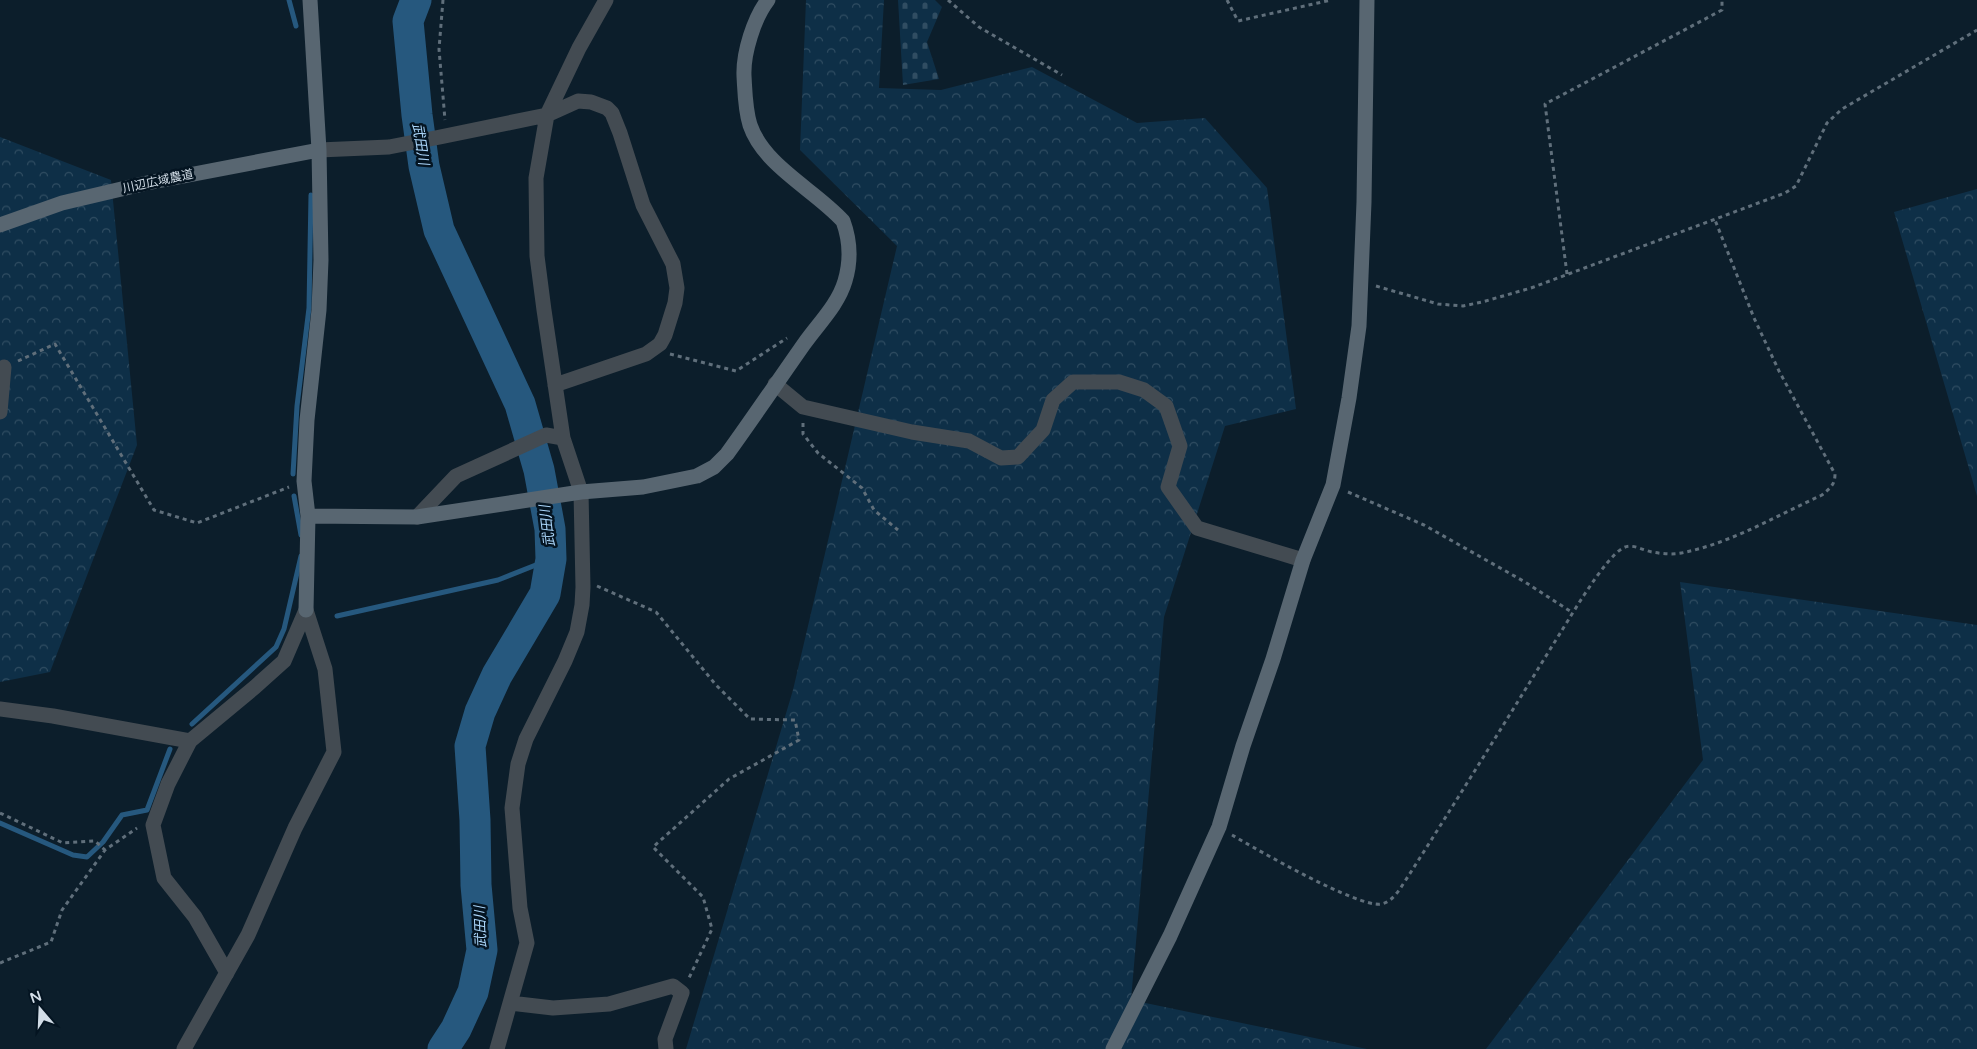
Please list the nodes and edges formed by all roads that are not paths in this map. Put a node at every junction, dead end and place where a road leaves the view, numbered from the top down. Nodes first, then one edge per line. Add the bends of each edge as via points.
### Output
1 (310, 0) edge
2 (606, 0) edge
3 (768, 0) edge
4 (1367, 0) edge
5 (547, 115) junction
6 (319, 150) junction
7 (0, 225) edge
8 (4, 367) road end
9 (555, 384) junction
10 (775, 384) junction
11 (0, 412) edge
12 (563, 438) junction
13 (581, 492) junction
14 (308, 516) junction
15 (416, 517) junction
16 (1303, 560) junction
17 (306, 610) junction
18 (0, 709) edge
19 (190, 741) junction
20 (227, 973) junction
21 (510, 1003) junction
22 (184, 1049) edge
23 (497, 1049) edge
24 (666, 1049) edge
25 (1113, 1049) edge

1 - 6 street
2 - 5 street
3 - 10 street via 746,51 745,104 751,126 758,141 777,164 843,221 850,247 846,280 837,301
4 - 16 street via 1359,326 1332,485
5 - 6 street via 389,147
5 - 9 street via 536,178 535,227
5 - 9 street via 578,101 607,108 616,121 643,205 669,252 678,288 665,335 656,347 646,354
6 - 7 street, 川辺広域農道 via 62,203
6 - 14 street via 321,260 307,420 304,481
8 - 11 street
9 - 12 street
10 - 13 street via 727,454 714,467 697,476 643,487
10 - 16 street via 803,407 912,432 969,441 1001,458 1018,457 1043,430 1053,400 1073,382 1119,382 1144,390 1166,406 1180,446 1168,487 1197,528
12 - 13 street
12 - 15 street via 546,434 456,476
13 - 15 street
13 - 21 street via 583,580 577,632 526,739 518,764 512,808 520,908 527,943
14 - 15 street
14 - 17 street
16 - 25 street via 1219,827 1170,936
17 - 19 street via 284,661
17 - 20 street via 325,669 334,752
18 - 19 street
19 - 20 street via 168,784 153,825 164,878 195,917
20 - 22 street
21 - 23 street
21 - 24 street via 553,1008 609,1004 673,986 682,993 665,1038

